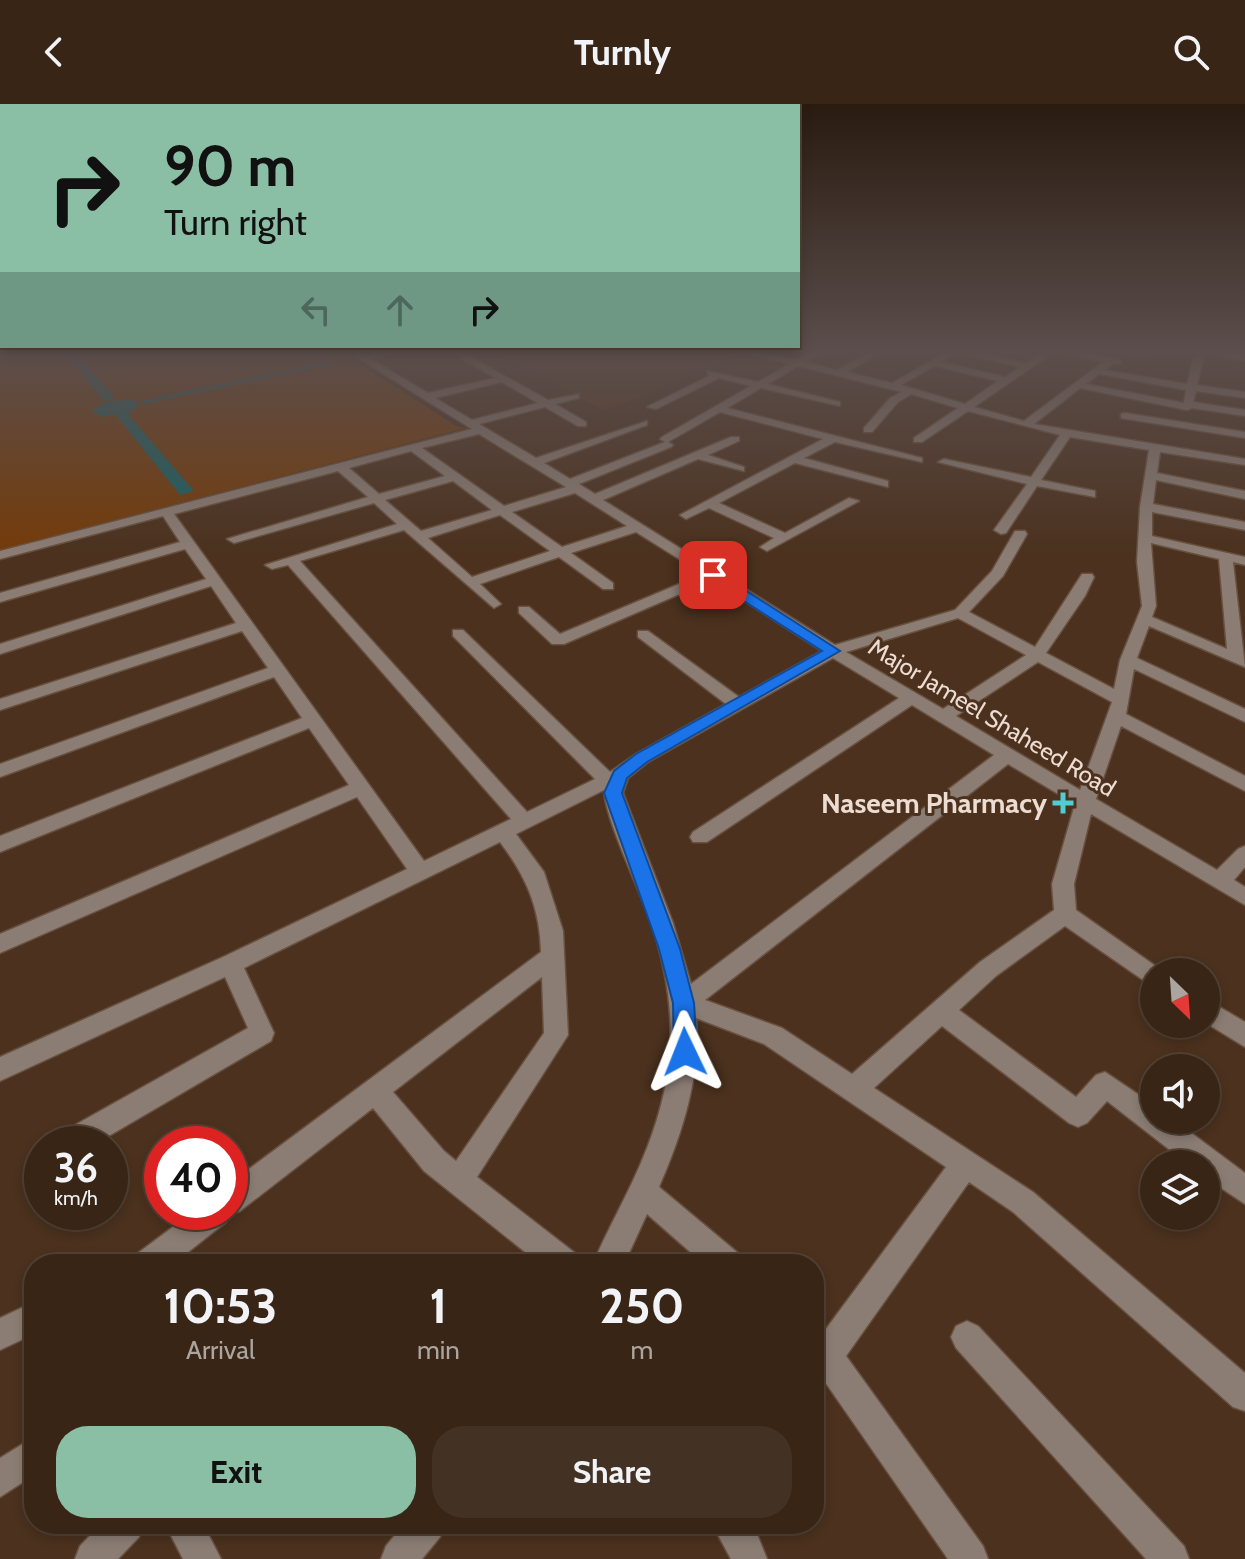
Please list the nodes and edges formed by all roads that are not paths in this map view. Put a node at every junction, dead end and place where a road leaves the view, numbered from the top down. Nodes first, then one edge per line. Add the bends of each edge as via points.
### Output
1 (459, 418) edge
2 (503, 418) edge
3 (571, 418) edge
4 (705, 418) edge
5 (754, 418) edge
6 (878, 418) edge
7 (950, 418) edge
8 (1002, 418) edge
9 (1035, 418) edge
10 (1137, 418) edge
11 (1185, 418) edge
12 (643, 423) dead end
13 (582, 424) dead end
14 (1026, 425) junction
15 (1183, 425) junction
16 (474, 427) junction
17 (868, 430) dead end
18 (1067, 433) junction
19 (1245, 435) edge
20 (834, 438) junction
21 (735, 439) dead end
22 (918, 440) dead end
23 (414, 448) junction
24 (1155, 448) junction
25 (1177, 451) junction
26 (698, 455) junction
27 (793, 459) junction
28 (918, 460) dead end
29 (944, 462) dead end
30 (1245, 462) edge
31 (534, 463) junction
32 (341, 467) junction
33 (740, 469) dead end
34 (1150, 475) junction
35 (457, 476) junction
36 (1034, 482) junction
37 (884, 484) dead end
38 (573, 486) junction
39 (1091, 494) dead end
40 (1245, 495) edge
41 (377, 499) junction
42 (594, 499) junction
43 (853, 501) dead end
44 (709, 503) junction
45 (1146, 507) junction
46 (504, 510) junction
47 (166, 512) junction
48 (686, 515) dead end
49 (406, 525) junction
50 (1245, 526) edge
51 (637, 527) junction
52 (1001, 530) dead end
53 (1020, 534) dead end
54 (419, 536) junction
55 (785, 538) junction
56 (1145, 538) junction
57 (234, 539) dead end
58 (190, 543) junction
59 (767, 547) dead end
60 (561, 552) junction
61 (0, 555) edge
62 (1225, 555) junction
63 (291, 559) junction
64 (1245, 561) edge
65 (272, 565) dead end
66 (713, 575) junction
67 (1087, 577) dead end
68 (216, 580) junction
69 (470, 582) junction
70 (608, 586) dead end
71 (0, 598) edge
72 (494, 604) dead end
73 (524, 610) dead end
74 (960, 613) junction
75 (1145, 619) junction
76 (247, 624) junction
77 (458, 633) dead end
78 (643, 634) dead end
79 (0, 649) edge
80 (833, 651) junction
81 (1037, 655) junction
82 (1128, 660) junction
83 (1241, 660) edge
84 (278, 670) junction
85 (911, 698) junction
86 (738, 704) junction
87 (0, 705) edge
88 (1118, 708) junction
89 (1245, 716) edge
90 (943, 717) junction
91 (314, 720) junction
92 (1007, 755) junction
93 (0, 771) edge
94 (614, 778) junction
95 (1245, 784) edge
96 (361, 787) junction
97 (1085, 802) junction
98 (515, 828) junction
99 (700, 837) dead end
100 (0, 844) edge
101 (1245, 854) edge
102 (421, 873) junction
103 (1219, 882) junction
104 (1245, 897) edge
105 (1065, 914) junction
106 (0, 944) edge
107 (553, 956) junction
108 (231, 964) junction
109 (1140, 965) edge
110 (684, 1003) junction
111 (941, 1011) junction
112 (1220, 1019) edge
113 (1245, 1036) edge
114 (0, 1069) edge
115 (374, 1089) junction
116 (853, 1090) junction
117 (100, 1126) edge
118 (965, 1164) junction
119 (459, 1180) junction
120 (248, 1187) edge
121 (1245, 1190) edge
122 (644, 1193) junction
123 (193, 1230) edge
124 (162, 1254) edge
125 (552, 1254) edge
126 (613, 1254) edge
127 (715, 1254) edge
128 (24, 1323) edge
129 (0, 1334) edge
130 (967, 1337) dead end
131 (824, 1342) edge
132 (824, 1353) edge
133 (1245, 1395) edge
134 (24, 1462) edge
135 (0, 1480) edge
136 (117, 1534) edge
137 (189, 1534) edge
138 (419, 1534) edge
139 (739, 1534) edge
140 (93, 1559) edge
141 (203, 1559) edge
142 (399, 1559) edge
143 (749, 1559) edge
144 (970, 1559) edge
145 (1171, 1559) edge

1 - 16 street, Major Jameel Shaheed Road
2 - 16 street
3 - 13 street
4 - 38 street
5 - 20 street
6 - 17 street
7 - 22 street
8 - 14 street
9 - 14 street
10 - 15 street
11 - 15 street
12 - 31 street
14 - 18 street
15 - 19 street
15 - 25 street
16 - 23 street
16 - 31 street, Major Jameel Shaheed Road
18 - 24 street
18 - 36 street
20 - 27 street
20 - 28 street
21 - 26 street
23 - 32 street
23 - 35 street
24 - 25 street
24 - 34 street
25 - 30 street
26 - 33 street
26 - 42 street
27 - 37 street
27 - 44 street
29 - 36 street
31 - 38 street, Major Jameel Shaheed Road
32 - 41 street
32 - 47 street
34 - 40 street
34 - 45 street
35 - 41 street
35 - 46 street
36 - 39 street
36 - 52 street
38 - 42 street, Major Jameel Shaheed Road
38 - 46 street
41 - 49 street
41 - 57 street
42 - 51 street, Major Jameel Shaheed Road
43 - 55 street
44 - 48 street
44 - 55 street
45 - 50 street
45 - 56 street
46 - 54 street
46 - 60 street
47 - 58 street
47 - 61 street
49 - 54 street
49 - 63 street
51 - 60 street
51 - 66 street, Major Jameel Shaheed Road
53 - 74 street via 998,573
54 - 69 street
55 - 59 street
56 - 62 street
56 - 75 street
58 - 68 street
58 - 71 street
60 - 69 street
60 - 70 street
62 - 64 street
62 - 83 street
63 - 65 street
63 - 98 street
66 - 73 street via 558,641
66 - 80 street, Major Jameel Shaheed Road
67 - 81 street
68 - 76 street
68 - 79 street
69 - 72 street
74 - 80 street
74 - 81 street
75 - 82 street
75 - 83 street
76 - 84 street
76 - 87 street
77 - 94 street
78 - 86 street
80 - 85 street, Major Jameel Shaheed Road
80 - 86 street
81 - 88 street
81 - 90 street
82 - 88 street
82 - 89 street
84 - 91 street
84 - 93 street
85 - 90 street, Major Jameel Shaheed Road
85 - 99 street
86 - 94 street
88 - 95 street
88 - 97 street
90 - 92 street, Major Jameel Shaheed Road
91 - 96 street
91 - 100 street
92 - 97 street, Major Jameel Shaheed Road
92 - 110 street
94 - 98 street
94 - 110 street via 613,793
96 - 102 street
96 - 106 street
97 - 103 street, Major Jameel Shaheed Road
97 - 105 street via 1063,884
98 - 102 street
98 - 107 street via 552,931
101 - 103 street
102 - 108 street
103 - 104 street, Major Jameel Shaheed Road
105 - 109 street
105 - 111 street via 988,969
107 - 115 street
107 - 119 street via 556,1035
108 - 114 street
108 - 117 street via 262,1033
110 - 116 street via 773,1036
110 - 122 street via 685,1052 670,1121
111 - 116 street
111 - 121 street via 1078,1114 1105,1084
112 - 113 street
115 - 119 street via 434,1161
115 - 120 street
116 - 118 street
118 - 131 street
118 - 133 street via 1023,1202
119 - 125 street
122 - 126 street
122 - 127 street
123 - 124 street
128 - 129 street
130 - 145 street
132 - 144 street
134 - 135 street
136 - 140 street
137 - 141 street
138 - 142 street
139 - 143 street

